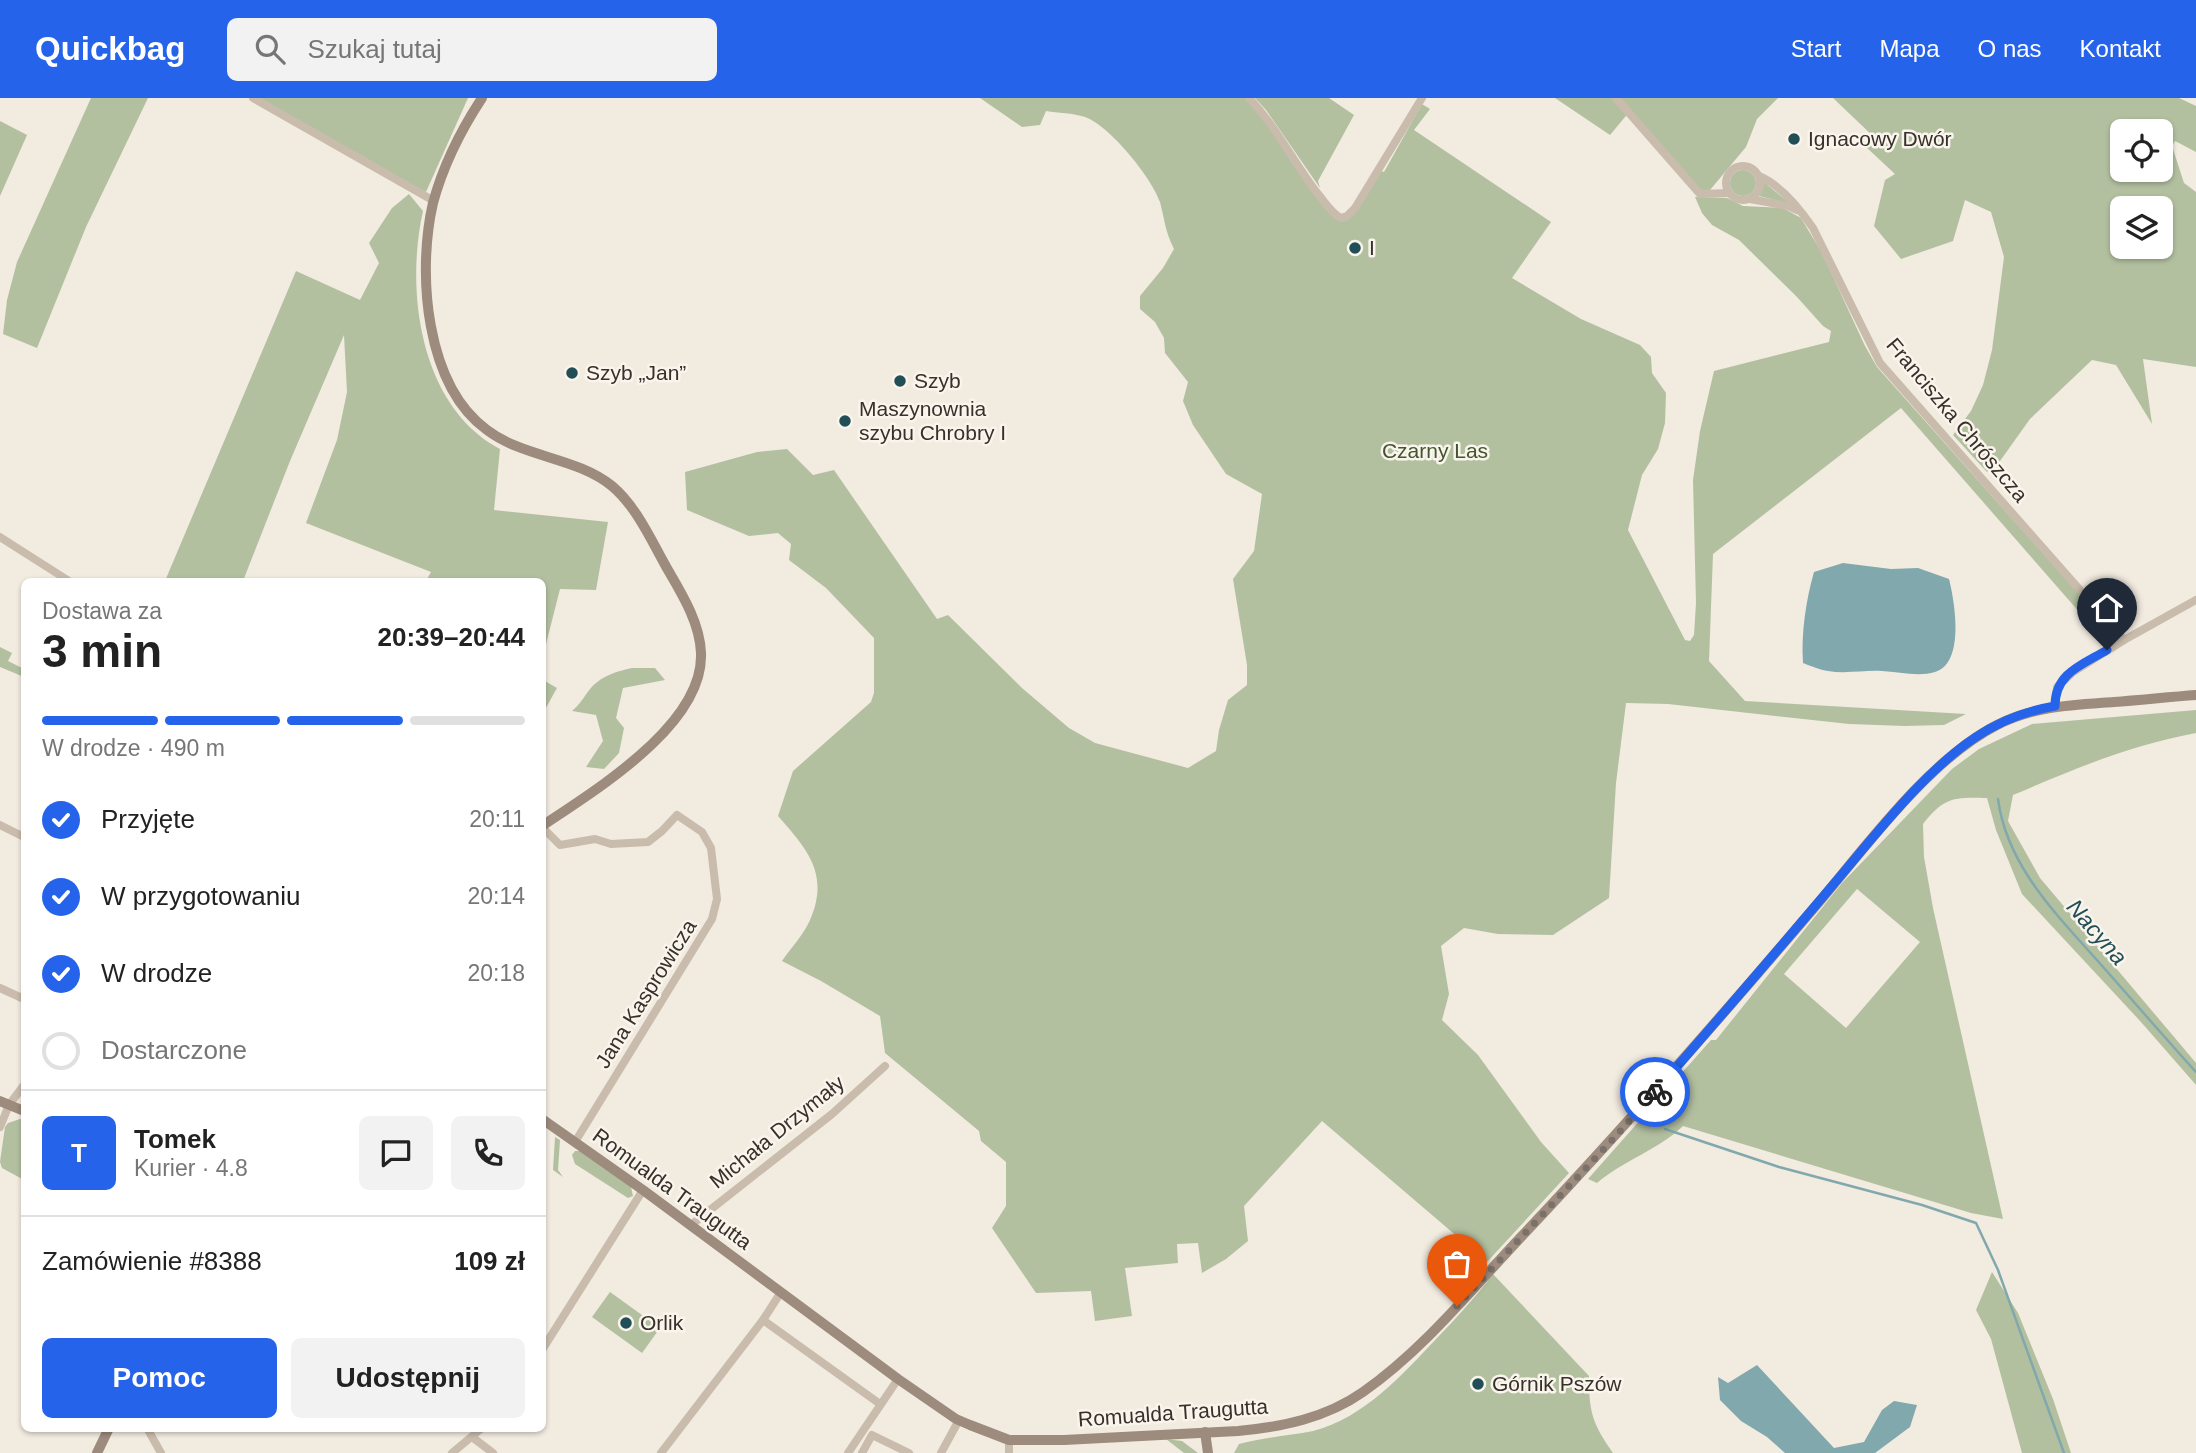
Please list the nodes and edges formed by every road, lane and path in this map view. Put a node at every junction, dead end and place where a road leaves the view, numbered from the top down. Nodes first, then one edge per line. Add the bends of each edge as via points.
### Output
1 (253, 98) edge
2 (482, 98) edge
3 (1249, 98) edge
4 (1422, 98) edge
5 (1616, 98) edge
6 (1759, 176) junction
7 (1729, 193) junction
8 (1750, 199) junction
9 (434, 201) junction
10 (1803, 213) junction
11 (0, 537) edge
12 (64, 578) edge
13 (2196, 600) edge
14 (2124, 639) junction
15 (2196, 695) edge
16 (2055, 706) junction
17 (546, 824) edge
18 (0, 825) edge
19 (546, 831) edge
20 (21, 836) edge
21 (0, 988) edge
22 (21, 998) edge
23 (885, 1066) dead end
24 (21, 1088) edge
25 (5, 1103) edge
26 (546, 1122) edge
27 (0, 1126) edge
28 (575, 1142) junction
29 (643, 1190) junction
30 (691, 1225) junction
31 (781, 1292) junction
32 (763, 1320) junction
33 (546, 1344) edge
34 (898, 1379) junction
35 (880, 1404) junction
36 (959, 1420) junction
37 (107, 1432) edge
38 (149, 1432) edge
39 (478, 1432) edge
40 (1205, 1432) junction
41 (472, 1437) junction
42 (1009, 1440) junction
43 (97, 1453) edge
44 (161, 1453) edge
45 (452, 1453) edge
46 (493, 1453) edge
47 (661, 1453) edge
48 (848, 1453) edge
49 (862, 1453) edge
50 (909, 1453) edge
51 (941, 1453) edge
52 (1009, 1453) edge
53 (1208, 1453) edge

1 - 9 street
2 - 9 street via 450,156
3 - 4 street via 1340,218 1355,208
5 - 7 street via 1700,194
6 - 7 street via 1747,166 1736,167 1726,180
6 - 8 street via 1760,187
6 - 10 street, Franciszka Chrószcza
7 - 8 street via 1737,199
8 - 10 street
9 - 17 street via 427,247 428,301 440,356 458,399 495,435 589,472 619,492 681,592 701,650 696,688 652,744
10 - 14 street, Franciszka Chrószcza via 1880,363
11 - 12 street
13 - 14 street
14 - 16 street via 2066,677 2057,687
15 - 16 street, Romualda Traugutta
16 - 40 street, Romualda Traugutta via 1996,725 1942,764 1615,1137 1457,1306 1388,1372 1362,1393 1313,1418
18 - 20 street
19 - 28 street, Jana Kasprowicza via 560,845 595,839 611,844 648,842 677,815 708,840 717,899 712,919
21 - 22 street
23 - 30 street, Michała Drzymały via 832,1114
24 - 25 street
25 - 27 street
26 - 28 street, Romualda Traugutta
28 - 29 street, Romualda Traugutta
29 - 30 street, Romualda Traugutta
29 - 33 street
30 - 31 street, Romualda Traugutta
31 - 32 street
31 - 34 street, Romualda Traugutta
32 - 35 street
32 - 47 street
34 - 35 street
34 - 36 street, Romualda Traugutta
35 - 48 street
36 - 42 street, Romualda Traugutta
36 - 51 street
37 - 43 street
38 - 44 street
39 - 41 street
40 - 42 street, Romualda Traugutta
40 - 53 street
41 - 45 street
41 - 46 street
42 - 52 street
49 - 50 street via 872,1435

